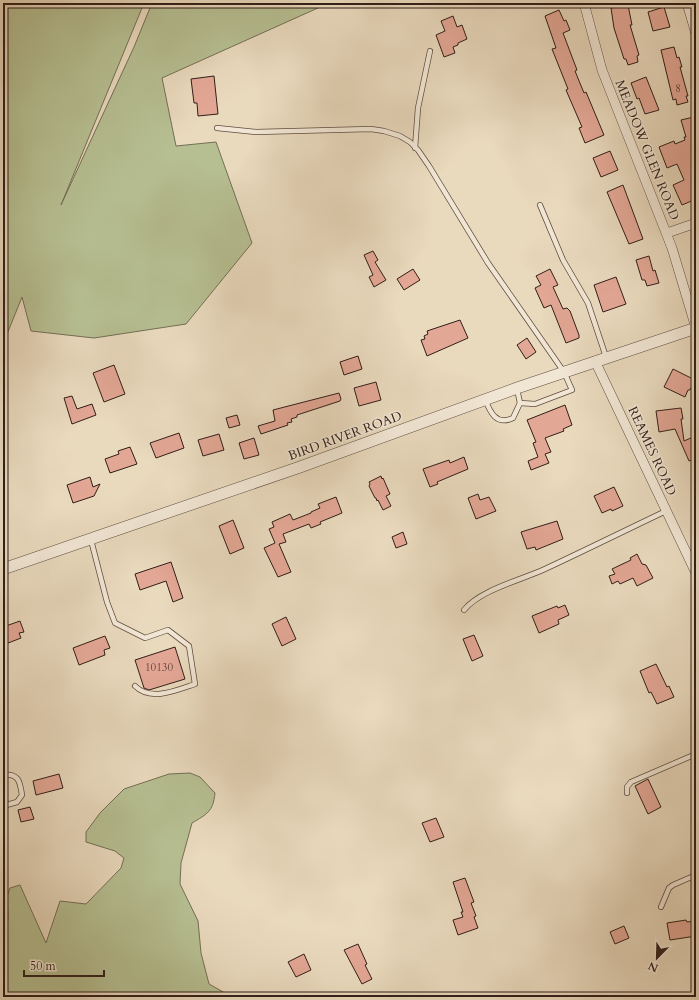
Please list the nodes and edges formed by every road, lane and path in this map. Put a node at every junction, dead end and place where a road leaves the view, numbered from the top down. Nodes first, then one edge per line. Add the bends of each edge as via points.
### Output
1 (584, 3) edge
2 (687, 3) edge
3 (696, 34) edge
4 (430, 51) dead end
5 (217, 128) dead end
6 (415, 148) junction
7 (540, 205) dead end
8 (696, 223) edge
9 (666, 233) junction
10 (696, 328) edge
11 (606, 358) junction
12 (595, 361) junction
13 (564, 372) junction
14 (517, 388) junction
15 (485, 399) junction
16 (520, 403) junction
17 (666, 511) junction
18 (90, 538) junction
19 (3, 569) edge
20 (696, 573) edge
21 (464, 610) dead end
22 (135, 686) dead end
23 (696, 754) edge
24 (3, 775) edge
25 (627, 793) dead end
26 (3, 806) edge
27 (696, 874) edge
28 (662, 907) dead end

1 - 9 street, MEADOW GLEN ROAD via 602,70
2 - 3 street
4 - 6 lane via 418,108
5 - 6 lane via 262,132 371,129 400,136
6 - 13 lane via 429,166 488,263
7 - 11 lane via 563,260 588,303
8 - 9 street
9 - 10 street, MEADOW GLEN ROAD
10 - 11 street, BIRD RIVER ROAD
11 - 12 street, BIRD RIVER ROAD
12 - 13 street, BIRD RIVER ROAD
12 - 17 street, REAMES ROAD
13 - 14 street, BIRD RIVER ROAD
13 - 16 lane via 572,390 535,404
14 - 15 street, BIRD RIVER ROAD
14 - 16 lane
15 - 16 lane via 493,415 503,421 513,418
15 - 18 street, BIRD RIVER ROAD via 300,467
17 - 20 street, REAMES ROAD
17 - 21 lane via 544,570 481,596
18 - 19 street, BIRD RIVER ROAD
18 - 22 lane via 115,623 145,638 168,630 189,646 195,684 164,694 141,692
23 - 25 lane via 631,782 627,787
24 - 26 lane via 17,777 21,783 22,795 17,802
27 - 28 lane via 669,888

